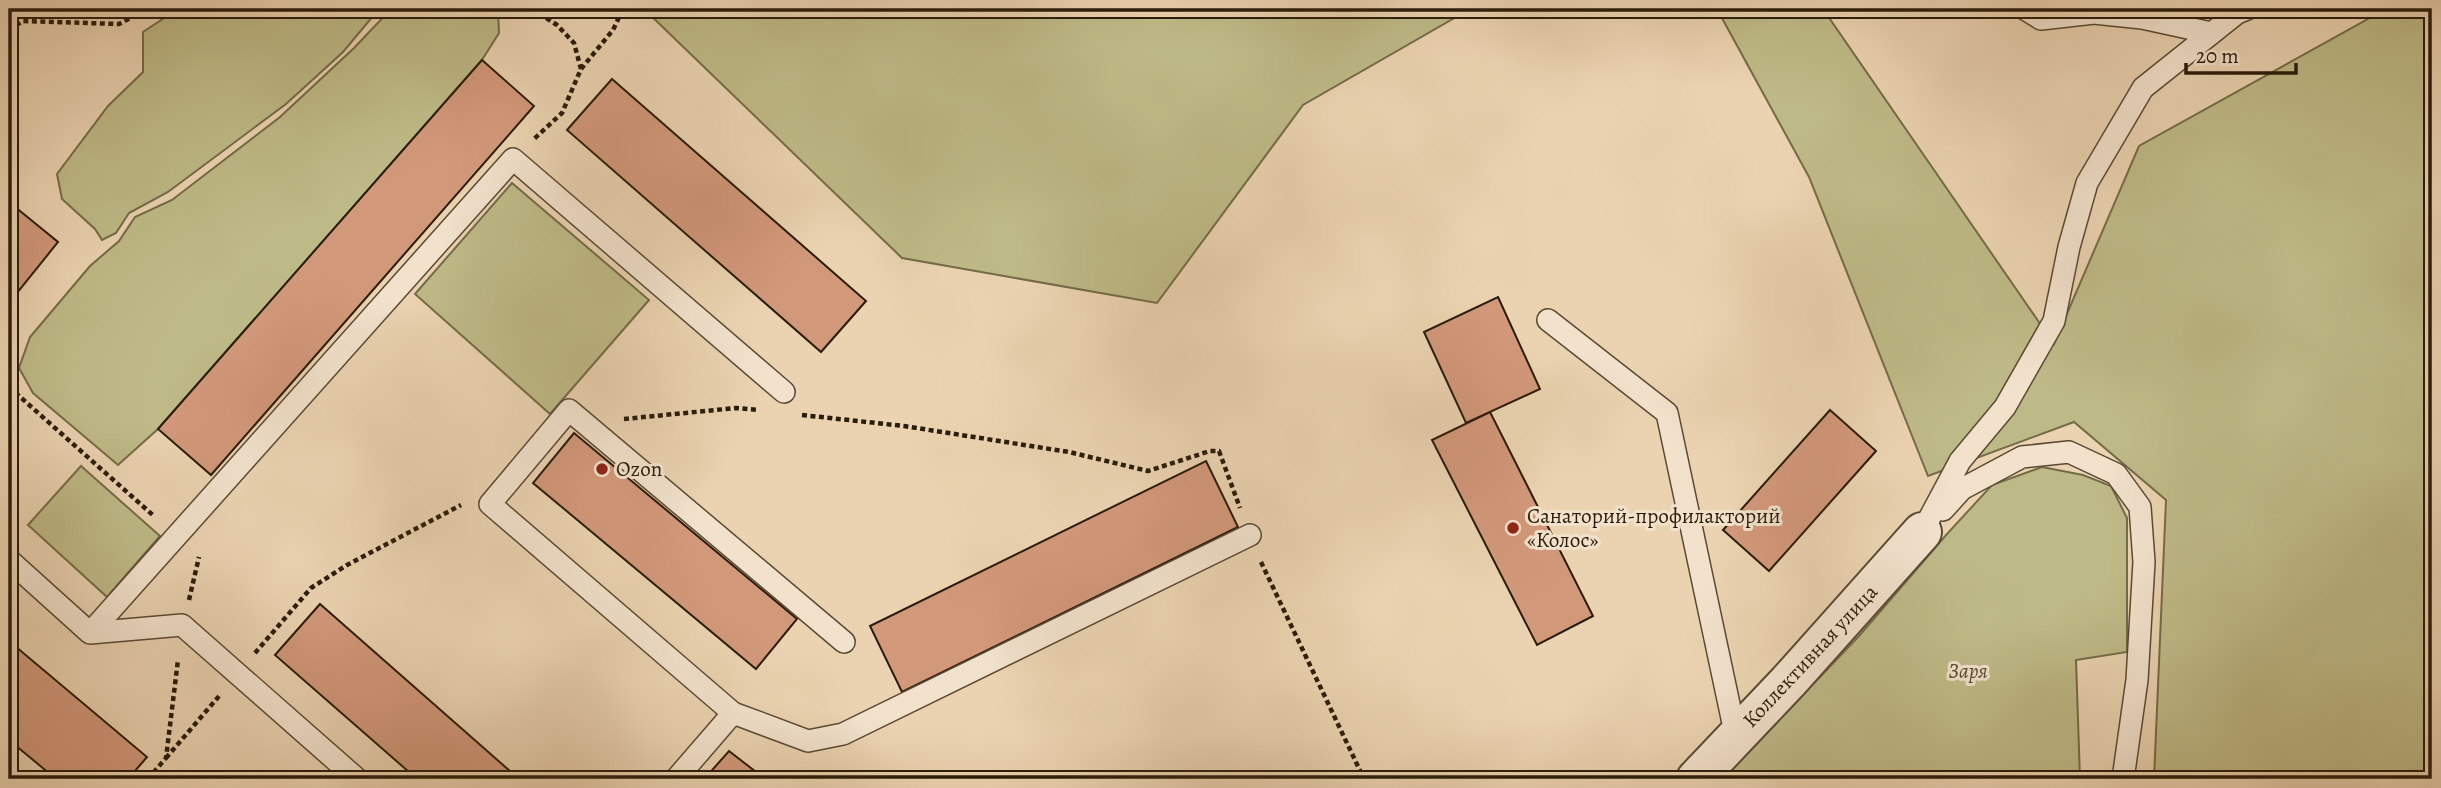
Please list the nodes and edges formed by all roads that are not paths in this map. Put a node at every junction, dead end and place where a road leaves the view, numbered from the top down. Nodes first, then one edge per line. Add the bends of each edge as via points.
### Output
1 (2025, 9) edge
2 (2247, 9) edge
3 (2142, 14) edge
4 (2211, 33) junction
5 (1548, 320) dead end
6 (784, 392) dead end
7 (1922, 532) junction
8 (1250, 535) road end
9 (9, 560) edge
10 (90, 632) junction
11 (844, 642) dead end
12 (733, 713) junction
13 (1736, 737) junction
14 (357, 779) edge
15 (676, 779) edge
16 (1696, 779) edge
17 (2123, 779) edge

1 - 3 lane via 2041,19
2 - 4 lane
3 - 4 lane
4 - 7 lane via 2143,88 2087,183 2054,321 2005,407 1960,461
5 - 13 lane via 1667,413
6 - 10 lane via 513,159
7 - 13 street, Коллективная улица
7 - 17 lane via 1962,489 2022,457 2069,452 2116,474 2140,507 2144,562 2137,680
8 - 12 lane via 842,734 808,741
9 - 10 lane
10 - 14 lane via 183,625
11 - 12 lane via 569,410 490,504
12 - 15 lane
13 - 16 street, Коллективная улица

